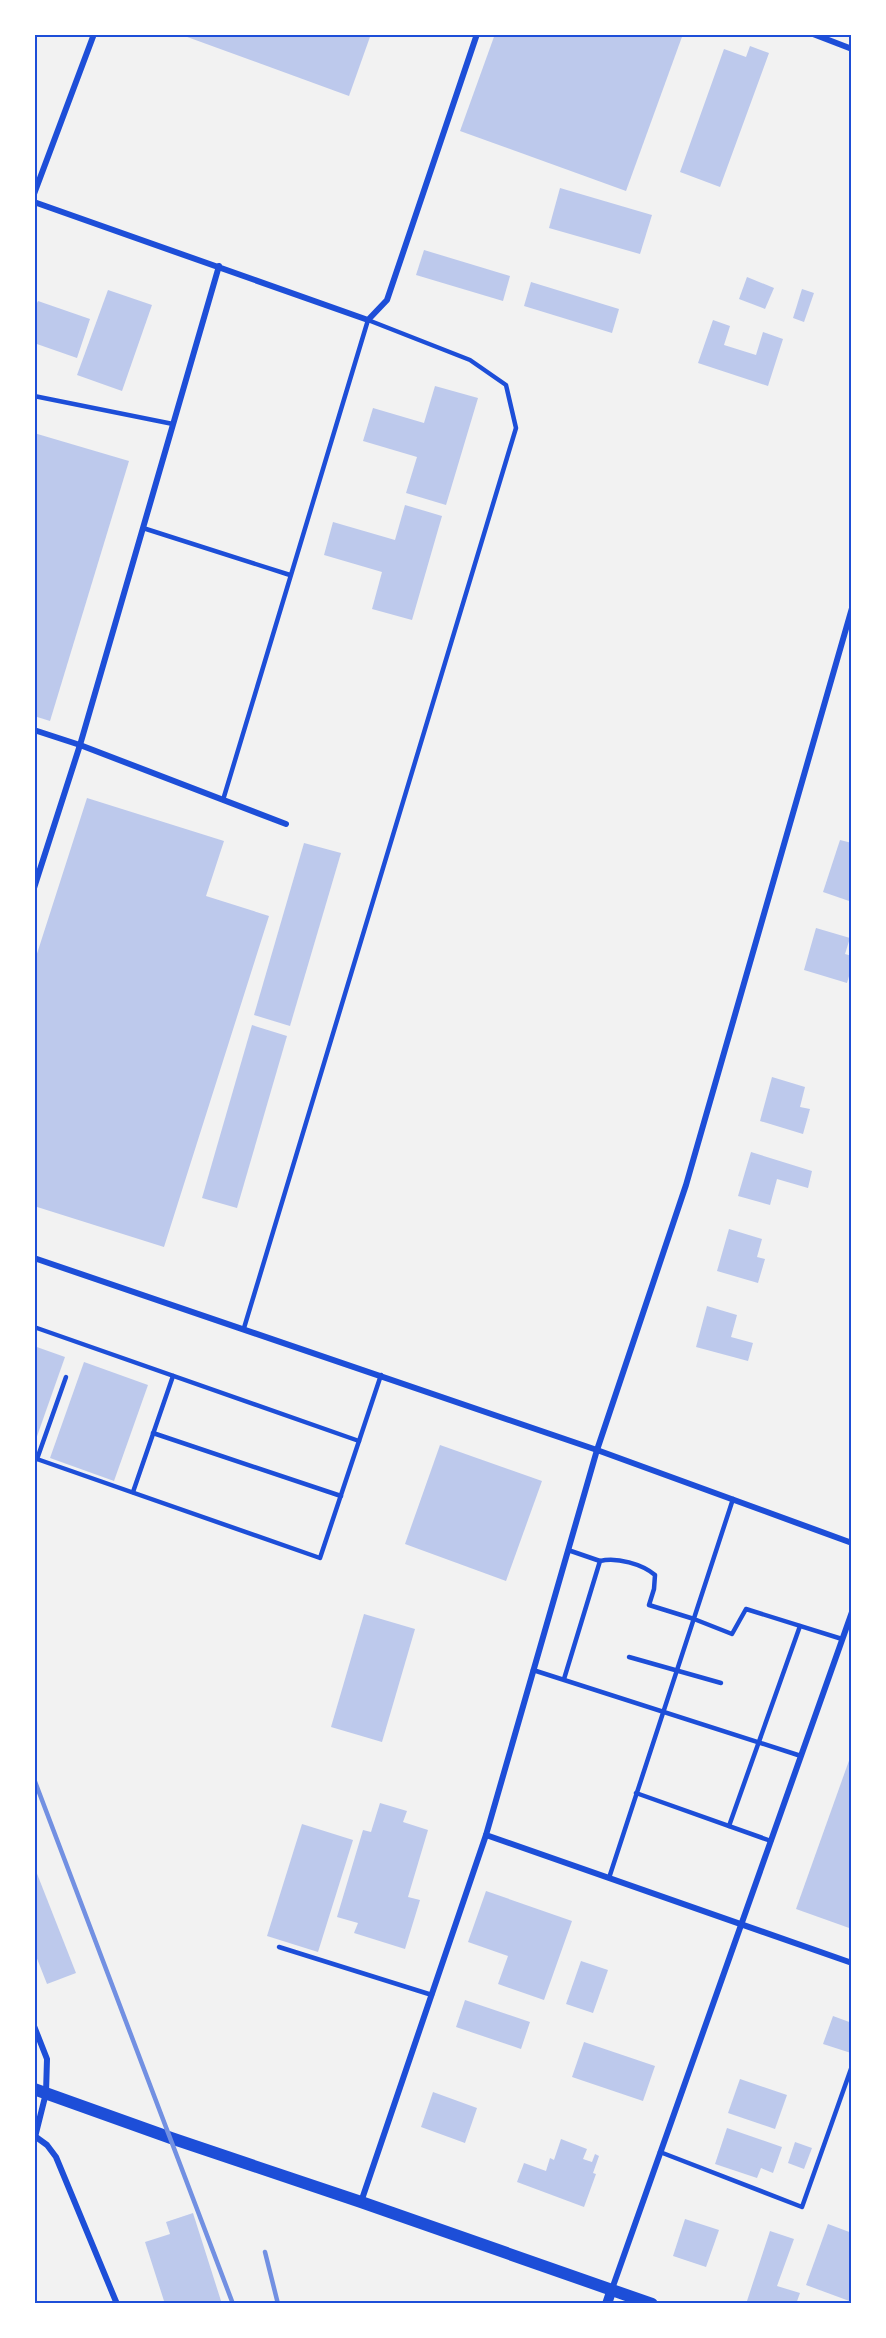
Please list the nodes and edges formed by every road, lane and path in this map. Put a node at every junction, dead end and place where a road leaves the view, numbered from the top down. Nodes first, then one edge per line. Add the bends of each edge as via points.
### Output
1 (94, 34) edge
2 (477, 34) edge
3 (813, 34) edge
4 (852, 49) edge
5 (34, 194) edge
6 (34, 202) edge
7 (219, 266) junction
8 (368, 320) junction
9 (34, 396) edge
10 (173, 424) junction
11 (143, 528) junction
12 (290, 575) junction
13 (852, 608) edge
14 (34, 730) edge
15 (80, 745) junction
16 (224, 800) junction
17 (286, 824) dead end
18 (34, 888) edge
19 (34, 1258) edge
20 (34, 1327) edge
21 (244, 1328) junction
22 (381, 1375) junction
23 (173, 1376) junction
24 (66, 1377) dead end
25 (153, 1433) junction
26 (359, 1441) junction
27 (597, 1450) junction
28 (36, 1459) edge
29 (133, 1492) junction
30 (341, 1496) junction
31 (733, 1499) junction
32 (852, 1543) edge
33 (568, 1550) junction
34 (600, 1561) junction
35 (852, 1612) edge
36 (694, 1619) junction
37 (800, 1626) junction
38 (842, 1639) junction
39 (628, 1657) dead end
40 (533, 1670) junction
41 (677, 1671) junction
42 (564, 1679) junction
43 (721, 1683) dead end
44 (664, 1711) junction
45 (759, 1742) junction
46 (801, 1756) junction
47 (636, 1793) junction
48 (729, 1826) junction
49 (486, 1835) junction
50 (771, 1841) junction
51 (609, 1878) junction
52 (742, 1924) junction
53 (279, 1947) dead end
54 (852, 1963) edge
55 (432, 1995) junction
56 (34, 2026) edge
57 (852, 2066) edge
58 (40, 2091) edge
59 (35, 2139) edge
60 (660, 2152) junction
61 (362, 2202) junction
62 (612, 2289) junction
63 (117, 2304) edge
64 (607, 2304) edge
65 (652, 2304) edge

1 - 5 street
2 - 8 street via 387,300
3 - 4 street
6 - 7 street
7 - 8 street
7 - 10 street
8 - 12 lane
8 - 21 lane via 470,360 506,385 516,428
9 - 10 lane
10 - 11 street
11 - 12 lane
11 - 15 street
12 - 16 lane
13 - 27 street via 686,1185
14 - 15 street
15 - 16 street
15 - 18 street
16 - 17 street
19 - 21 street
20 - 23 lane
21 - 22 street
22 - 26 lane
22 - 27 street
23 - 25 lane
23 - 26 lane
24 - 28 lane
25 - 29 lane
25 - 30 lane
26 - 30 lane
27 - 31 street
27 - 33 street
28 - 29 lane
29 - 30 lane via 320,1558
31 - 32 street
31 - 36 lane
33 - 34 lane
33 - 40 street
34 - 36 lane via 618,1560 649,1569 656,1575 649,1605
34 - 42 lane
35 - 38 street
36 - 37 lane via 732,1634 746,1609
36 - 41 lane
37 - 38 lane
37 - 45 lane
38 - 46 street
39 - 41 lane
40 - 42 lane
40 - 49 street
41 - 43 lane
41 - 44 lane
42 - 44 lane
44 - 45 lane
44 - 47 lane
45 - 46 lane
45 - 48 lane
46 - 50 street
47 - 48 lane
47 - 51 lane
48 - 50 lane
49 - 51 street
49 - 55 street
50 - 52 street
51 - 52 street
52 - 54 street
52 - 60 street
53 - 55 lane
55 - 61 street
56 - 58 street via 46,2059
57 - 60 lane via 802,2207
58 - 59 street
58 - 61 main road
59 - 63 street via 47,2145 56,2157
60 - 62 street
61 - 62 main road
62 - 64 street
62 - 65 main road

